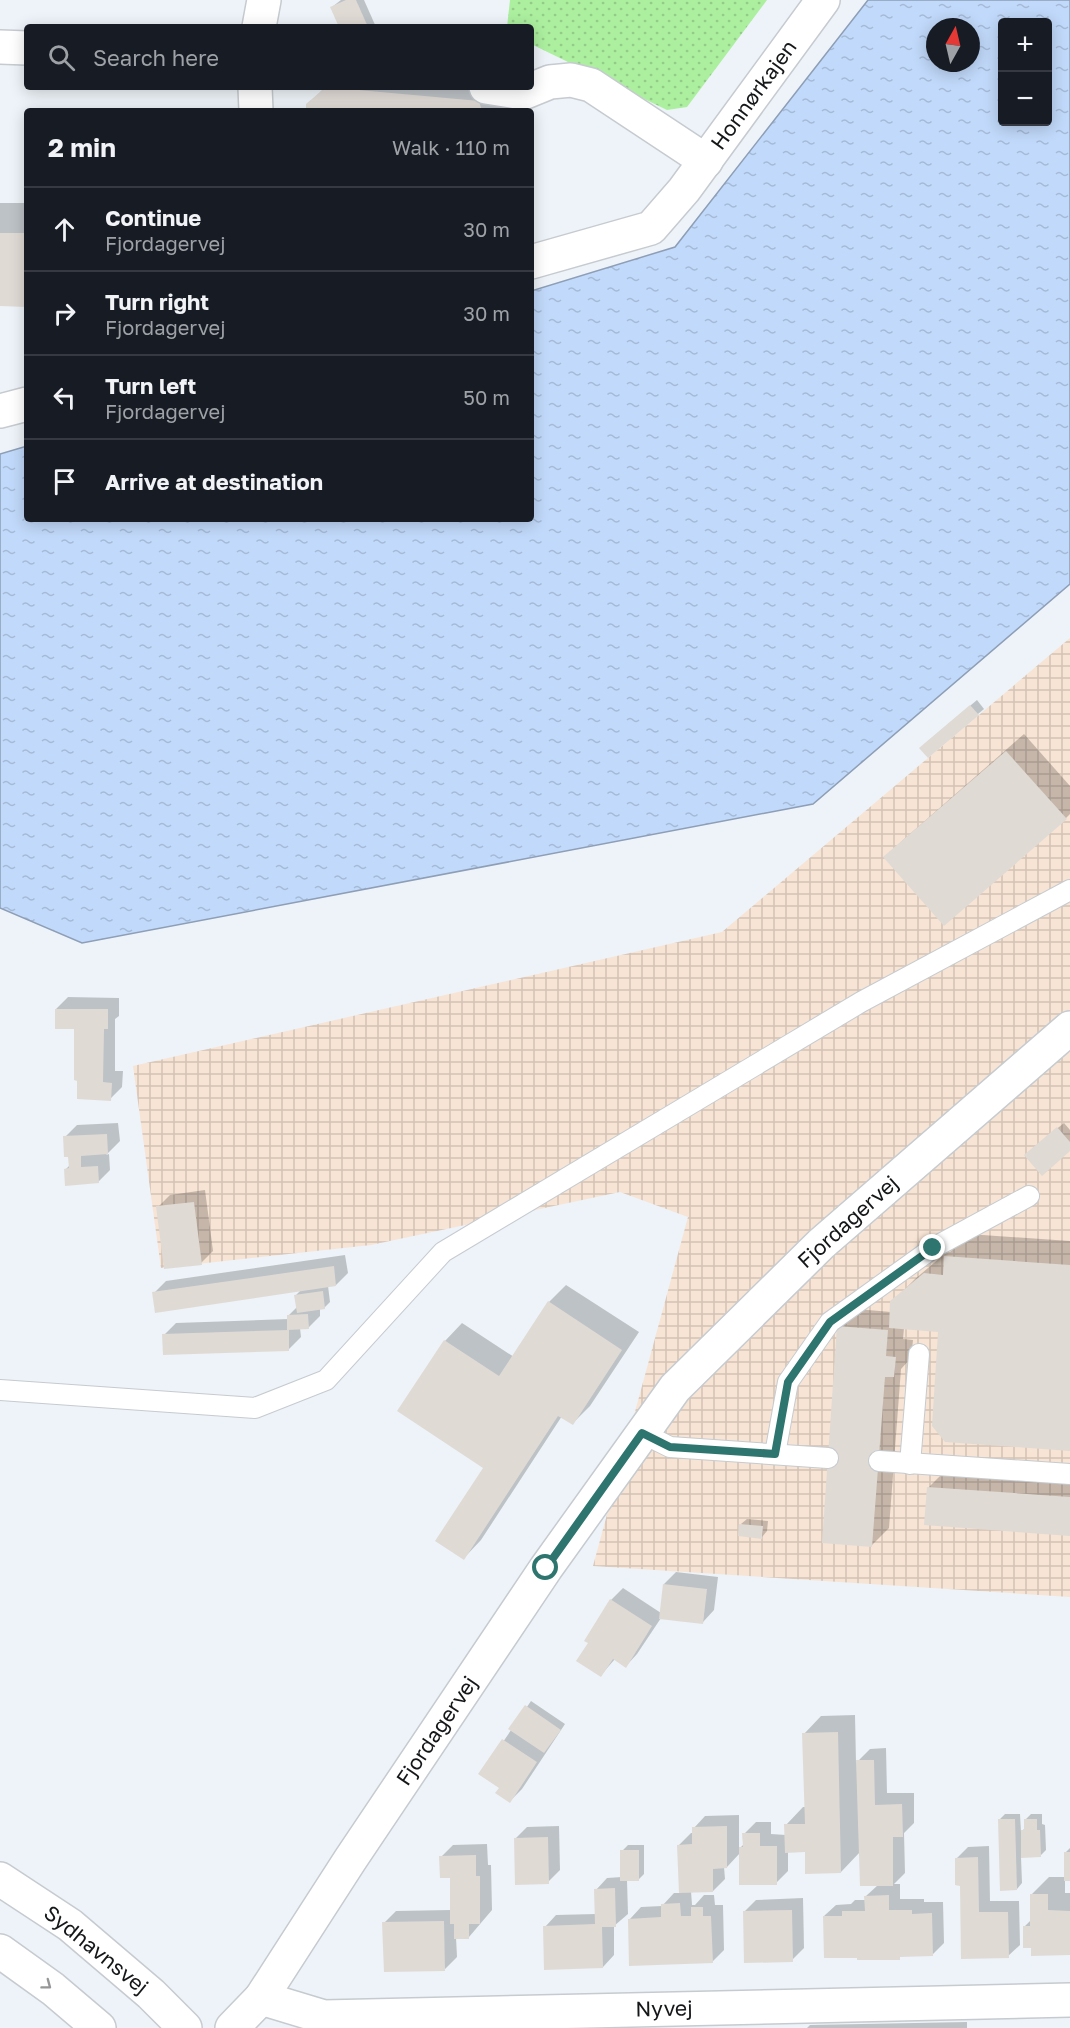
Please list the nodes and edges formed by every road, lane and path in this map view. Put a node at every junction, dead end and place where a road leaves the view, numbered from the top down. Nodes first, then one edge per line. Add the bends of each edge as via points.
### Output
1 (264, 0) edge
2 (823, 0) edge
3 (260, 24) edge
4 (0, 47) edge
5 (24, 48) edge
6 (534, 89) edge
7 (255, 90) edge
8 (504, 90) edge
9 (530, 90) edge
10 (256, 108) edge
11 (706, 161) junction
12 (534, 261) edge
13 (24, 405) edge
14 (0, 411) edge
15 (1070, 890) edge
16 (1070, 1028) edge
17 (1029, 1196) dead end
18 (919, 1354) dead end
19 (0, 1390) edge
20 (642, 1433) junction
21 (775, 1454) junction
22 (828, 1458) dead end
23 (879, 1461) dead end
24 (910, 1464) junction
25 (1070, 1474) edge
26 (0, 1879) edge
27 (0, 1951) edge
28 (261, 1998) junction
29 (1070, 2000) edge
30 (734, 2018) edge
31 (99, 2028) edge
32 (185, 2028) edge
33 (232, 2028) edge

1 - 3 street
2 - 11 street, Honnørkajen
4 - 5 street
6 - 11 street via 571,80 591,85
7 - 10 street
8 - 9 street
11 - 12 street, Honnørkajen via 651,228
13 - 14 street
15 - 19 lane via 861,1002 443,1252 326,1380 255,1408
16 - 20 street, Fjordagervej via 821,1244 675,1388
17 - 21 lane via 933,1248 830,1322 788,1382
18 - 24 lane
20 - 21 lane via 670,1447
20 - 28 street, Fjordagervej via 540,1578
21 - 22 lane
23 - 24 lane
24 - 25 lane
26 - 32 street, Sydhavnsvej via 70,1925
27 -> 31 street
28 - 30 street, Nyvej via 324,2017
28 - 33 street, Fjordagervej
29 - 30 street, Nyvej

